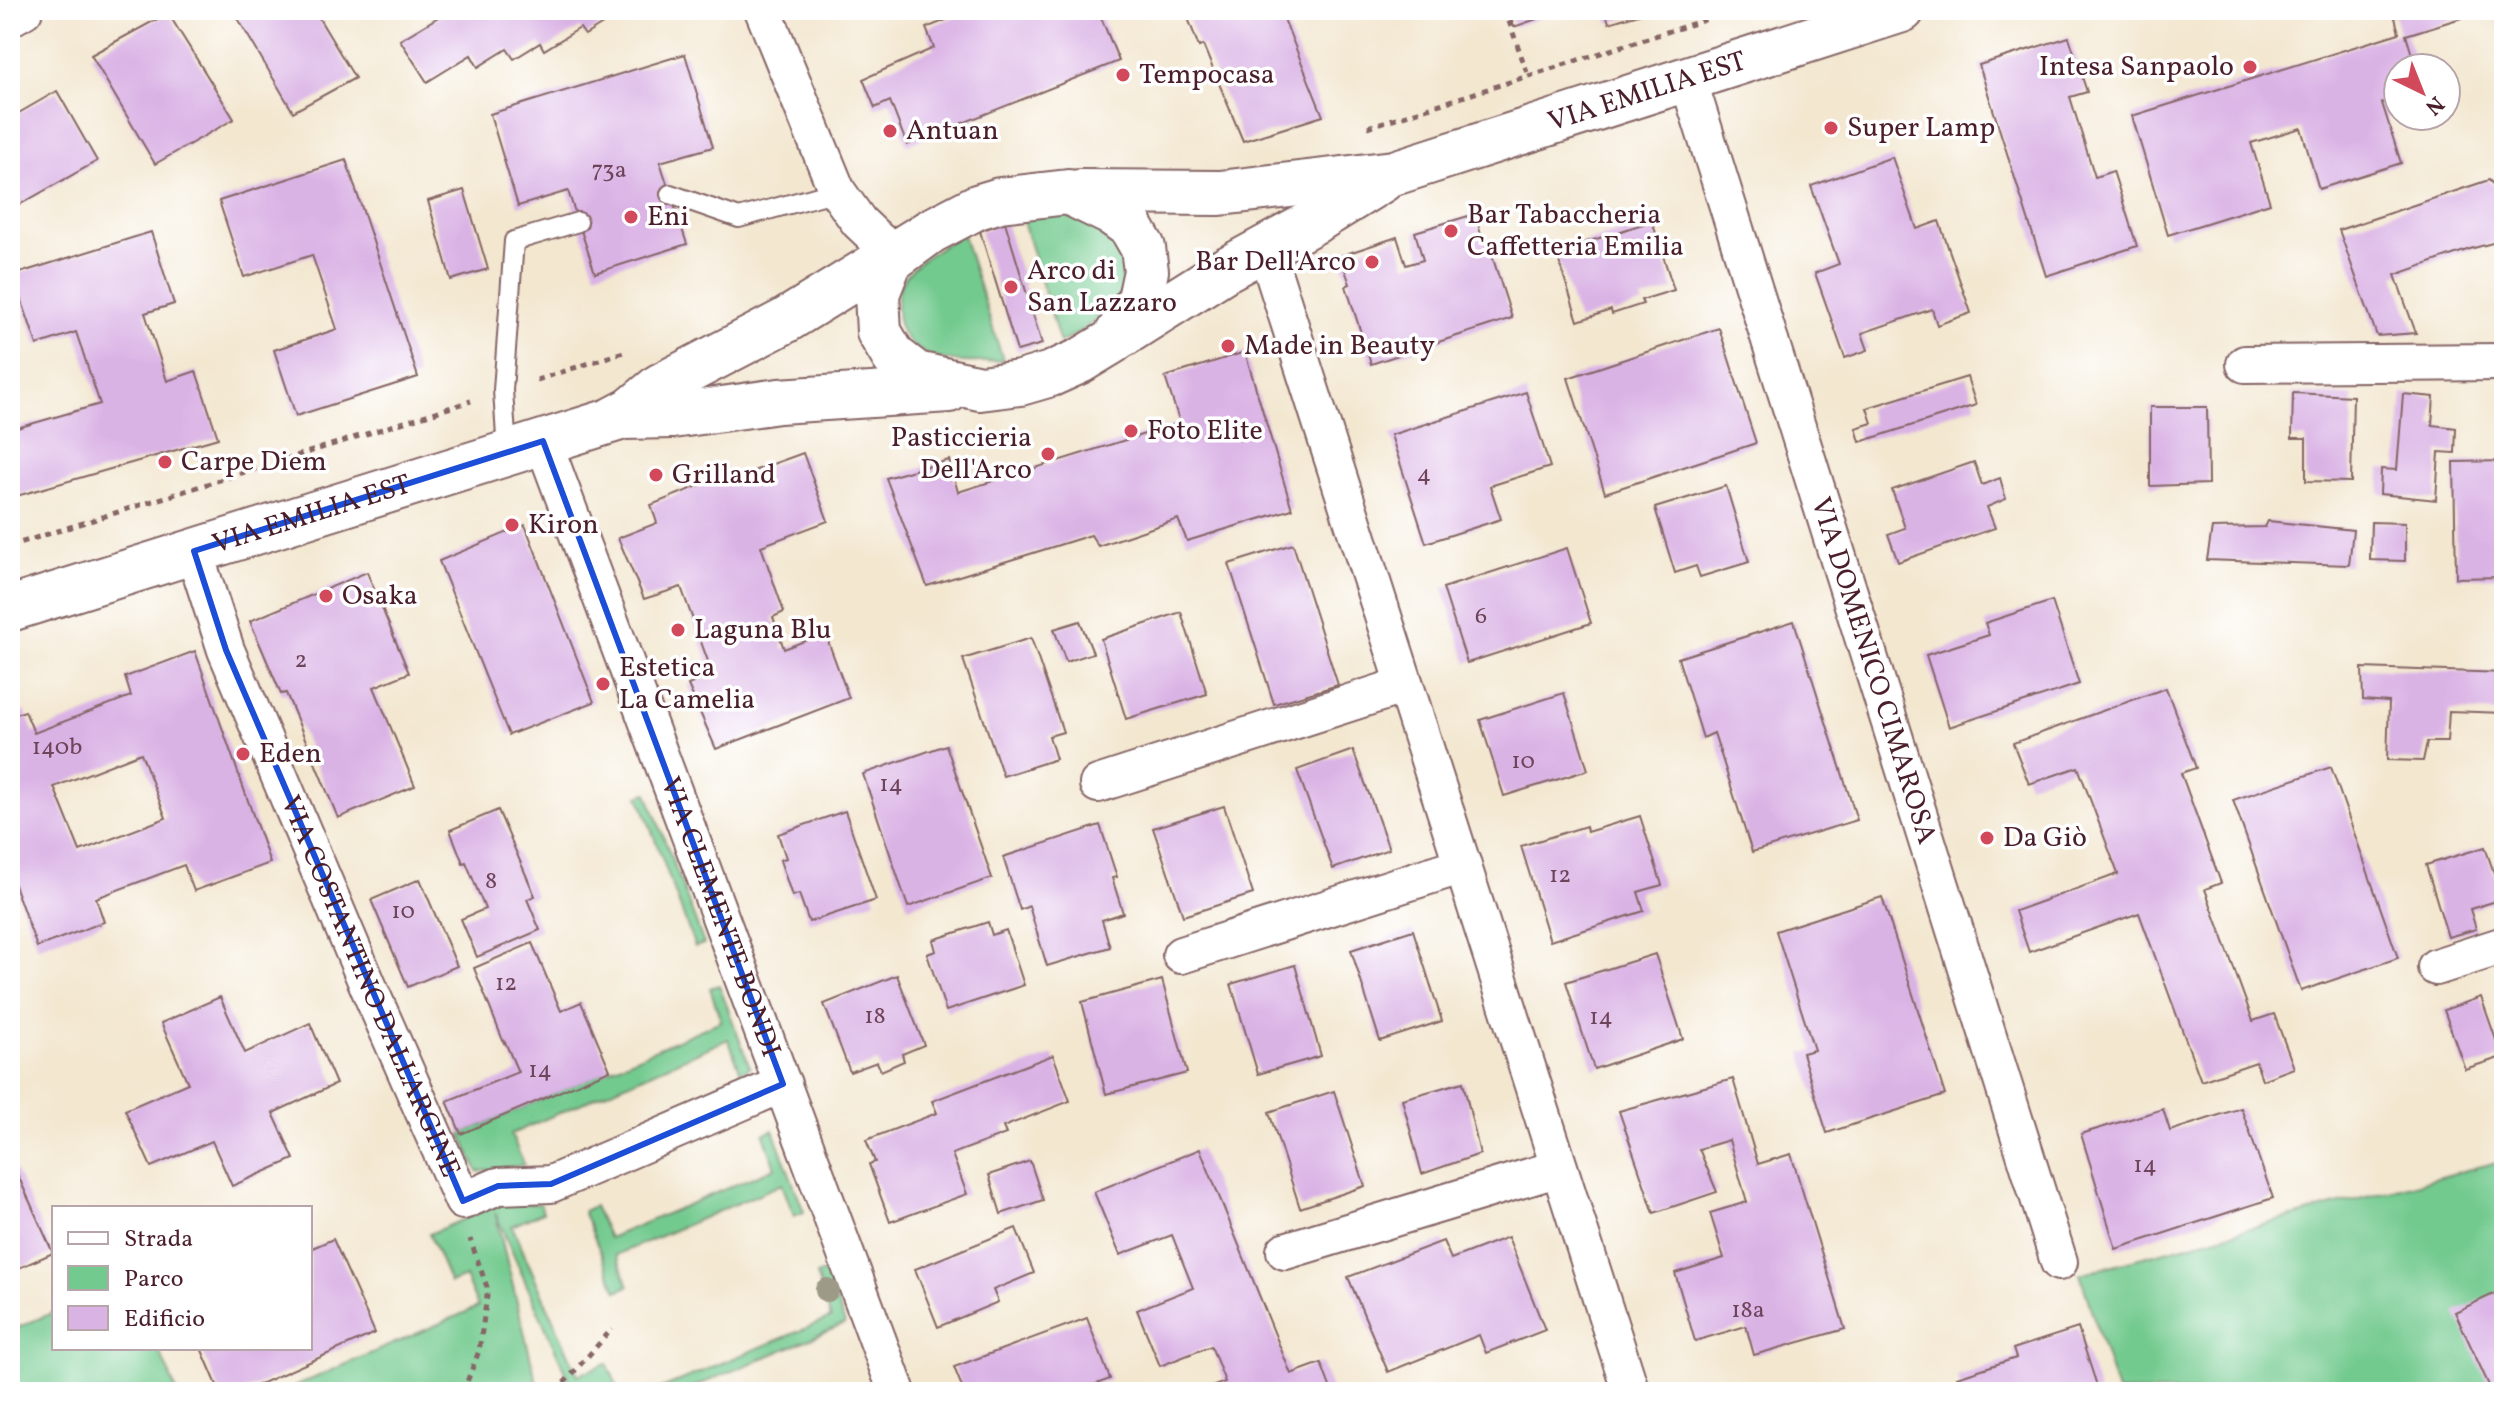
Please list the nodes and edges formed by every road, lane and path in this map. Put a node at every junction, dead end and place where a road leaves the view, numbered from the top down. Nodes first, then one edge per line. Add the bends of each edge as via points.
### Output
1 (24, 10) edge
2 (763, 10) edge
3 (1505, 10) edge
4 (1902, 10) edge
5 (10, 18) edge
6 (1688, 79) junction
7 (1546, 124) junction
8 (1394, 173) junction
9 (837, 191) junction
10 (1068, 192) junction
11 (670, 194) dead end
12 (578, 222) dead end
13 (914, 241) junction
14 (1265, 247) junction
15 (1113, 341) junction
16 (2504, 362) edge
17 (2245, 364) dead end
18 (980, 388) junction
19 (614, 419) junction
20 (525, 447) junction
21 (194, 551) junction
22 (10, 609) edge
23 (1405, 685) junction
24 (1098, 784) dead end
25 (1463, 865) junction
26 (2504, 945) edge
27 (1181, 955) dead end
28 (2436, 967) dead end
29 (783, 1084) junction
30 (1559, 1168) junction
31 (467, 1233) dead end
32 (1285, 1251) dead end
33 (2059, 1262) dead end
34 (612, 1329) dead end
35 (463, 1392) edge
36 (556, 1392) edge
37 (897, 1392) edge
38 (1631, 1392) edge

1 - 5 street
2 - 9 street
3 - 7 path
4 - 6 main road, VIA EMILIA EST
6 - 7 main road, VIA EMILIA EST
6 - 33 street, VIA DOMENICO CIMAROSA
7 - 8 main road, VIA EMILIA EST
8 - 10 main road, VIA EMILIA EST via 1220,193
8 - 14 main road, VIA EMILIA EST
9 - 11 lane via 739,218
9 - 13 street via 879,241
10 - 13 main road, VIA EMILIA EST via 977,207
10 - 15 main road, VIA EMILIA EST via 1131,227 1143,248 1146,271 1140,299
12 - 20 lane via 514,241 503,390
13 - 18 main road, VIA EMILIA EST via 890,261 877,294 879,332 894,357 916,374
13 - 19 main road, VIA EMILIA EST via 772,328 660,386
14 - 15 main road, VIA EMILIA EST
14 - 23 street
15 - 18 main road, VIA EMILIA EST via 1051,374
16 - 17 street
18 - 19 main road, VIA EMILIA EST via 826,396
19 - 20 main road, VIA EMILIA EST
20 - 21 main road, VIA EMILIA EST
20 - 29 street, VIA CLEMENTE BONDI
21 - 22 main road, VIA EMILIA EST
21 - 29 street, VIA COSTANTINO DALL'ARGINE via 226,650 463,1201 498,1186 551,1184
23 - 24 street
23 - 25 street
25 - 27 street
25 - 30 street
26 - 28 street
29 - 37 street, VIA CLEMENTE BONDI
30 - 32 street
30 - 38 street
31 - 35 path via 487,1296 479,1351
34 - 36 path

